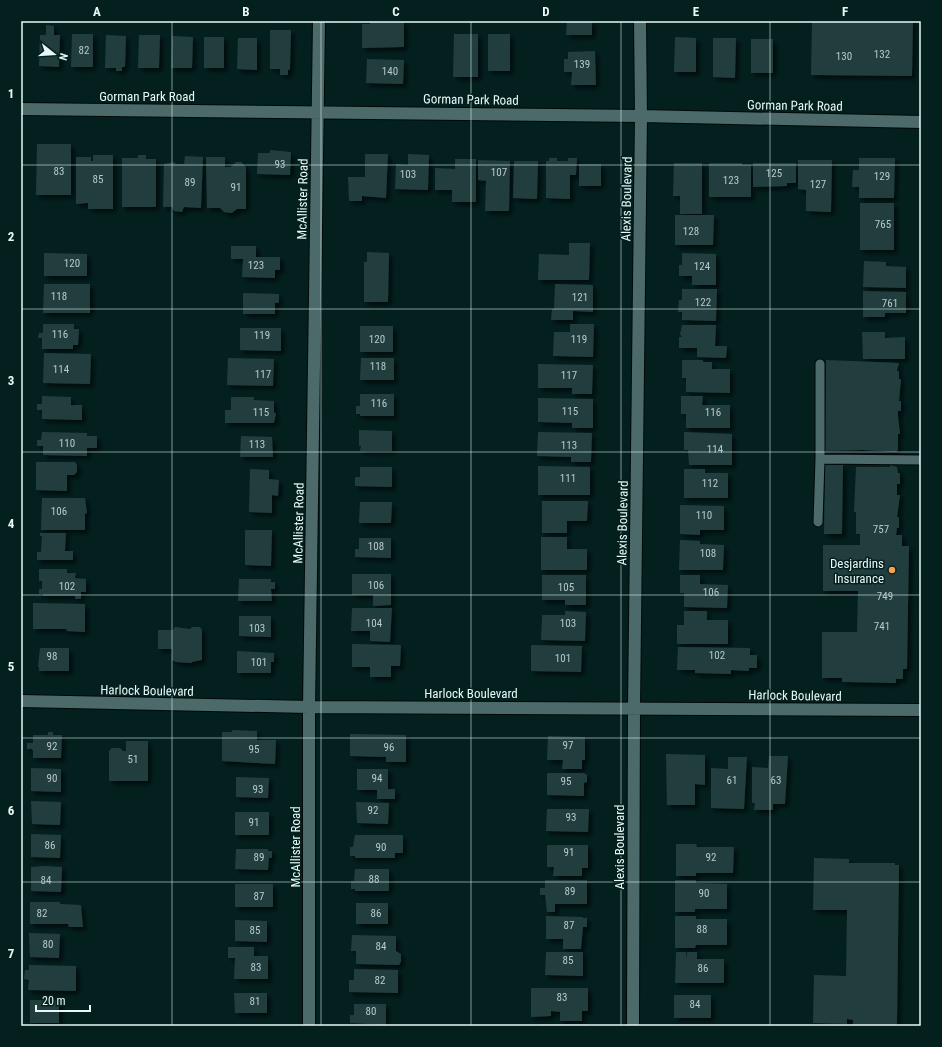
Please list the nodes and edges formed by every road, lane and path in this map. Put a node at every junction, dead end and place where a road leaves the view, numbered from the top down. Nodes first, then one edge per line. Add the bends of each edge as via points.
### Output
1 (319, 21) edge
2 (640, 21) edge
3 (21, 109) edge
4 (318, 111) junction
5 (641, 116) junction
6 (921, 122) edge
7 (820, 364) dead end
8 (820, 458) junction
9 (921, 460) edge
10 (818, 522) dead end
11 (21, 701) edge
12 (309, 707) junction
13 (634, 707) junction
14 (921, 710) edge
15 (309, 1026) edge
16 (633, 1026) edge

1 - 4 street, McAllister Road
2 - 5 street, Alexis Boulevard
3 - 4 street, Gorman Park Road
4 - 5 street, Gorman Park Road
4 - 12 street, McAllister Road
5 - 6 street, Gorman Park Road
5 - 13 street, Alexis Boulevard
7 - 8 lane
8 - 9 lane
8 - 10 lane
11 - 12 street, Harlock Boulevard
12 - 13 street, Harlock Boulevard
12 - 15 street, McAllister Road
13 - 14 street, Harlock Boulevard
13 - 16 street, Alexis Boulevard

